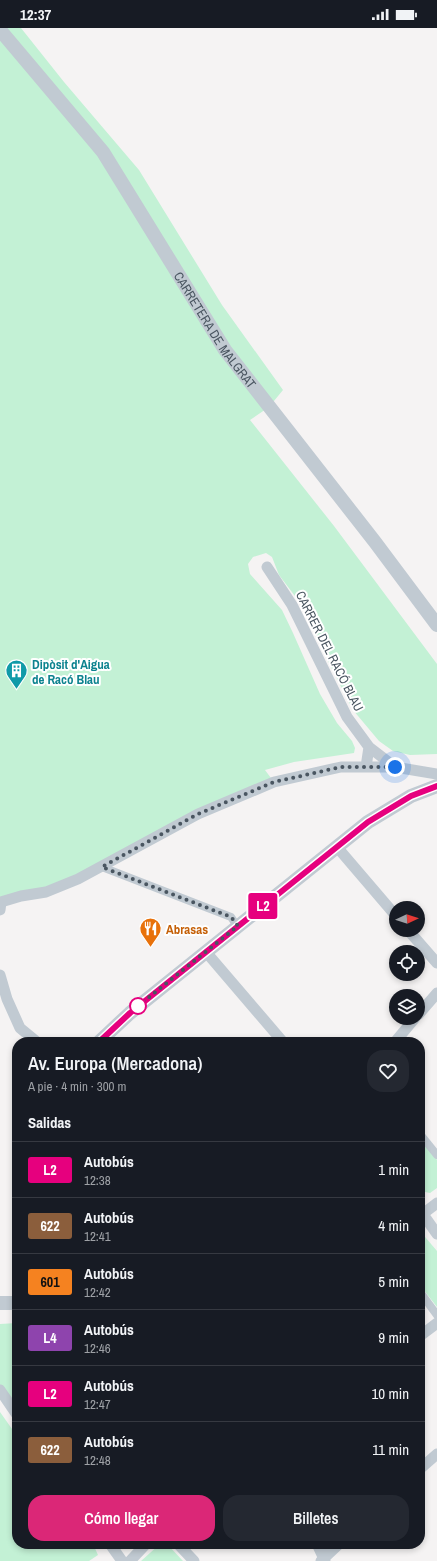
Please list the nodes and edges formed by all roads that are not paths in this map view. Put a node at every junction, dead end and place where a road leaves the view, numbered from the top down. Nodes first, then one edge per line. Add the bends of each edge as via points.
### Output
1 (0, 30) edge
2 (267, 567) dead end
3 (437, 625) edge
4 (369, 747) junction
5 (366, 767) junction
6 (395, 767) junction
7 (437, 774) edge
8 (437, 786) edge
9 (337, 847) junction
10 (102, 867) junction
11 (1, 906) edge
12 (389, 908) edge
13 (238, 926) junction
14 (414, 937) edge
15 (206, 952) junction
16 (437, 963) edge
17 (0, 975) edge
18 (437, 993) edge
19 (425, 1007) edge
20 (409, 1025) edge
21 (31, 1037) edge
22 (104, 1037) edge
23 (279, 1037) edge
24 (399, 1037) edge
25 (425, 1140) edge
26 (437, 1156) edge
27 (437, 1203) edge
28 (425, 1210) edge
29 (425, 1218) edge
30 (437, 1234) edge
31 (425, 1299) edge
32 (0, 1303) edge
33 (12, 1303) edge
34 (437, 1315) edge
35 (437, 1322) edge
36 (425, 1332) edge
37 (0, 1390) edge
38 (12, 1408) edge
39 (437, 1454) edge
40 (425, 1465) edge
41 (114, 1549) edge
42 (141, 1549) edge
43 (183, 1549) edge
44 (320, 1549) edge
45 (334, 1549) edge
46 (323, 1560) edge
47 (122, 1561) edge
48 (130, 1561) edge
49 (194, 1561) edge

1 - 3 street, CARRETERA DE MALGRAT via 103,152 225,350
2 - 4 street, CARRER DEL RACÓ BLAU via 292,605 348,717
4 - 5 street
4 - 6 street, CARRER DEL RACÓ BLAU
5 - 6 street
5 - 10 street via 341,767 274,782 198,814
6 - 7 street
8 - 9 street via 411,796 368,822
9 - 12 street
9 - 13 street
10 - 11 street via 46,892 21,896
10 - 13 street via 231,917
13 - 15 street
14 - 16 street
15 - 22 street
15 - 23 street
17 - 21 street via 20,1028
18 - 19 street
20 - 24 street
25 - 26 street
27 - 28 street
29 - 30 street
31 - 34 street
32 - 33 street
35 - 36 street
37 - 38 street
39 - 40 street
41 - 47 street
42 - 48 street
43 - 49 street
44 - 46 street
45 - 46 street

